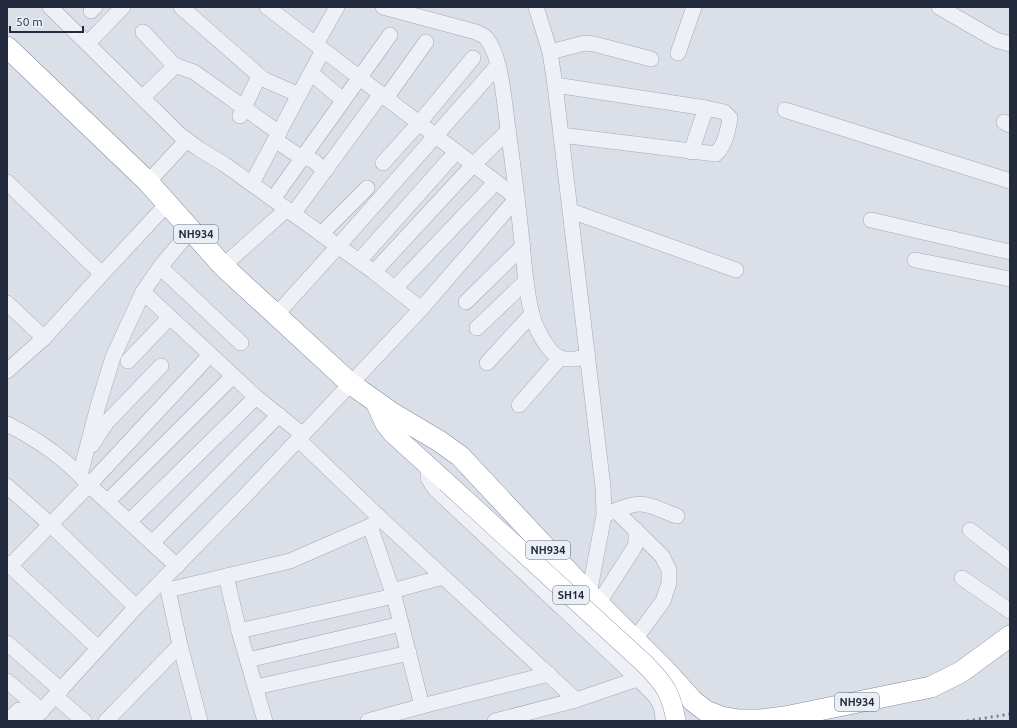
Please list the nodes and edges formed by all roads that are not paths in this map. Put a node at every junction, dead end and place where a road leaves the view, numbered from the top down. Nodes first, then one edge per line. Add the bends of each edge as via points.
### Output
1 (123, 7) edge
2 (182, 7) edge
3 (267, 7) edge
4 (337, 7) edge
5 (383, 7) edge
6 (536, 7) edge
7 (694, 7) edge
8 (939, 7) edge
9 (56, 9) edge
10 (955, 12) edge
11 (143, 32) dead end
12 (390, 35) dead end
13 (426, 42) dead end
14 (88, 44) junction
15 (1010, 44) edge
16 (7, 47) edge
17 (319, 47) junction
18 (550, 52) junction
19 (678, 53) dead end
20 (473, 58) dead end
21 (651, 59) dead end
22 (174, 65) junction
23 (498, 65) junction
24 (311, 73) junction
25 (259, 76) junction
26 (360, 78) junction
27 (556, 85) junction
28 (299, 95) junction
29 (384, 96) junction
30 (143, 98) junction
31 (343, 100) junction
32 (706, 108) junction
33 (785, 110) dead end
34 (242, 112) junction
35 (419, 123) junction
36 (508, 131) junction
37 (435, 135) junction
38 (562, 135) junction
39 (277, 137) junction
40 (187, 140) junction
41 (456, 152) junction
42 (691, 152) junction
43 (302, 158) junction
44 (383, 163) dead end
45 (474, 165) junction
46 (325, 171) junction
47 (1010, 181) edge
48 (7, 182) edge
49 (148, 182) junction
50 (496, 182) junction
51 (252, 183) junction
52 (367, 188) dead end
53 (517, 198) junction
54 (273, 199) junction
55 (168, 203) junction
56 (290, 211) junction
57 (571, 211) junction
58 (871, 220) dead end
59 (192, 229) junction
60 (321, 234) junction
61 (338, 246) junction
62 (523, 246) junction
63 (1010, 252) edge
64 (915, 260) dead end
65 (359, 261) junction
66 (223, 266) junction
67 (160, 267) junction
68 (736, 270) dead end
69 (374, 272) junction
70 (102, 274) junction
71 (1010, 279) edge
72 (526, 281) junction
73 (395, 288) junction
74 (143, 292) junction
75 (466, 302) dead end
76 (7, 304) edge
77 (421, 309) junction
78 (276, 314) junction
79 (532, 314) junction
80 (170, 318) junction
81 (477, 328) dead end
82 (44, 338) junction
83 (241, 343) dead end
84 (210, 355) junction
85 (588, 357) junction
86 (560, 358) junction
87 (128, 361) dead end
88 (487, 363) dead end
89 (161, 366) dead end
90 (7, 371) edge
91 (233, 376) junction
92 (351, 384) junction
93 (256, 397) junction
94 (375, 402) junction
95 (520, 405) dead end
96 (280, 415) junction
97 (7, 424) edge
98 (301, 437) junction
99 (84, 457) junction
100 (428, 465) junction
101 (84, 480) junction
102 (7, 486) edge
103 (107, 502) junction
104 (610, 513) junction
105 (677, 516) dead end
106 (129, 522) junction
107 (376, 523) junction
108 (51, 525) junction
109 (636, 530) junction
110 (970, 530) dead end
111 (152, 543) junction
112 (1010, 561) edge
113 (9, 565) edge
114 (177, 566) junction
115 (226, 576) junction
116 (443, 577) junction
117 (962, 578) dead end
118 (165, 585) junction
119 (393, 594) junction
120 (594, 599) junction
121 (136, 607) junction
122 (1010, 611) edge
123 (402, 624) junction
124 (239, 631) junction
125 (1010, 636) edge
126 (635, 639) junction
127 (7, 643) edge
128 (180, 645) junction
129 (98, 648) junction
130 (409, 653) junction
131 (248, 660) junction
132 (665, 670) junction
133 (549, 674) junction
134 (638, 679) junction
135 (7, 681) edge
136 (256, 687) junction
137 (58, 693) junction
138 (576, 700) junction
139 (422, 706) junction
140 (36, 717) edge
141 (7, 721) edge
142 (84, 721) edge
143 (106, 721) edge
144 (200, 721) edge
145 (265, 721) edge
146 (368, 721) edge
147 (495, 721) edge
148 (663, 721) edge
149 (676, 721) edge

1 - 14 street
2 - 25 street
3 - 17 street
4 - 17 street
5 - 23 street via 485,36
6 - 18 street
7 - 19 street
8 - 10 street
9 - 14 street
10 - 15 street via 996,40
11 - 22 street
12 - 26 street
13 - 29 street
14 - 30 street
16 - 49 highway, NH934
17 - 24 street
17 - 26 street
18 - 21 street via 585,43
18 - 27 street
20 - 35 street
22 - 30 street
22 - 34 street via 194,72
23 - 36 street
23 - 37 street
24 - 28 street
24 - 31 street
25 - 28 street
25 - 34 street
26 - 29 street
26 - 31 street
27 - 32 street
27 - 38 street
28 - 39 street
29 - 35 street
29 - 46 street
30 - 40 street
31 - 43 street
32 - 42 street
32 - 42 street via 724,112 730,118 727,133 716,154
33 - 47 street
34 - 39 street
35 - 37 street
35 - 44 street
36 - 45 street
36 - 53 street
37 - 41 street
37 - 61 street
38 - 42 street
38 - 57 street
39 - 43 street
39 - 51 street
40 - 49 street
40 - 51 street
41 - 45 street
41 - 65 street
43 - 46 street via 314,161
43 - 54 street
45 - 50 street
45 - 69 street
46 - 56 street
48 - 70 street
49 - 55 highway, NH934
50 - 53 street
50 - 73 street
51 - 54 street
52 - 60 street
53 - 62 street
53 - 77 street
54 - 56 street
55 - 59 highway, NH934
55 - 70 street
56 - 60 street
56 - 66 street
57 - 68 street
57 - 85 street
58 - 63 street
59 - 66 highway, NH934
59 - 67 street
60 - 61 street
61 - 65 street
61 - 78 street
62 - 72 street
62 - 75 street
64 - 71 street
65 - 69 street
66 - 78 highway, NH934
67 - 74 street
67 - 83 street
69 - 73 street
70 - 82 street
72 - 79 street
72 - 81 street
73 - 77 street
74 - 80 street
74 - 99 street via 113,357
76 - 82 street
77 - 92 street
78 - 92 highway, NH934
79 - 86 street via 538,331
79 - 88 street
80 - 84 street
80 - 87 street
82 - 90 street
84 - 91 street
84 - 101 street
85 - 86 street via 568,360
85 - 104 street via 603,487
86 - 95 street
89 - 99 street via 107,422
91 - 93 street
91 - 103 street
92 - 94 highway, NH934
92 - 98 street
93 - 96 street
93 - 106 street
94 - 100 main road, SH14 via 392,433
94 - 120 highway, NH934 via 460,456
96 - 98 street
96 - 111 street
97 - 101 street via 42,445
98 - 107 street
98 - 114 street
99 - 101 street
100 - 134 street via 428,478 435,489
100 - 149 main road, SH14, bridge via 645,664 667,689
101 - 103 street
101 - 108 street
102 - 108 street
103 - 106 street
104 - 105 street via 640,504
104 - 109 street
104 - 120 street
106 - 111 street
107 - 115 street via 290,561
107 - 116 street
107 - 119 street
108 - 113 street
108 - 121 street
109 - 120 street via 634,548
109 - 126 street via 662,556 669,570 669,584 663,601
110 - 112 street
111 - 114 street
113 - 129 street
114 - 118 street
115 - 118 street
115 - 124 street
116 - 119 street
116 - 133 street
117 - 122 street
118 - 121 street
118 - 128 street
119 - 123 street
119 - 124 street
120 - 126 highway, NH934
121 - 129 street
123 - 130 street
123 - 131 street
124 - 131 street
125 - 132 highway, NH934 via 961,672 931,687 761,720 739,720 706,711 693,701
126 - 132 highway, NH934
127 - 137 street
128 - 143 street
128 - 144 street
129 - 137 street
130 - 136 street
130 - 139 street
131 - 136 street
132 - 134 street
133 - 138 street
133 - 139 street
134 - 138 street
134 - 148 street via 659,700 663,710
135 - 140 street
136 - 145 street
137 - 140 street
137 - 142 street
138 - 147 street
139 - 146 street
140 - 141 street via 19,710

